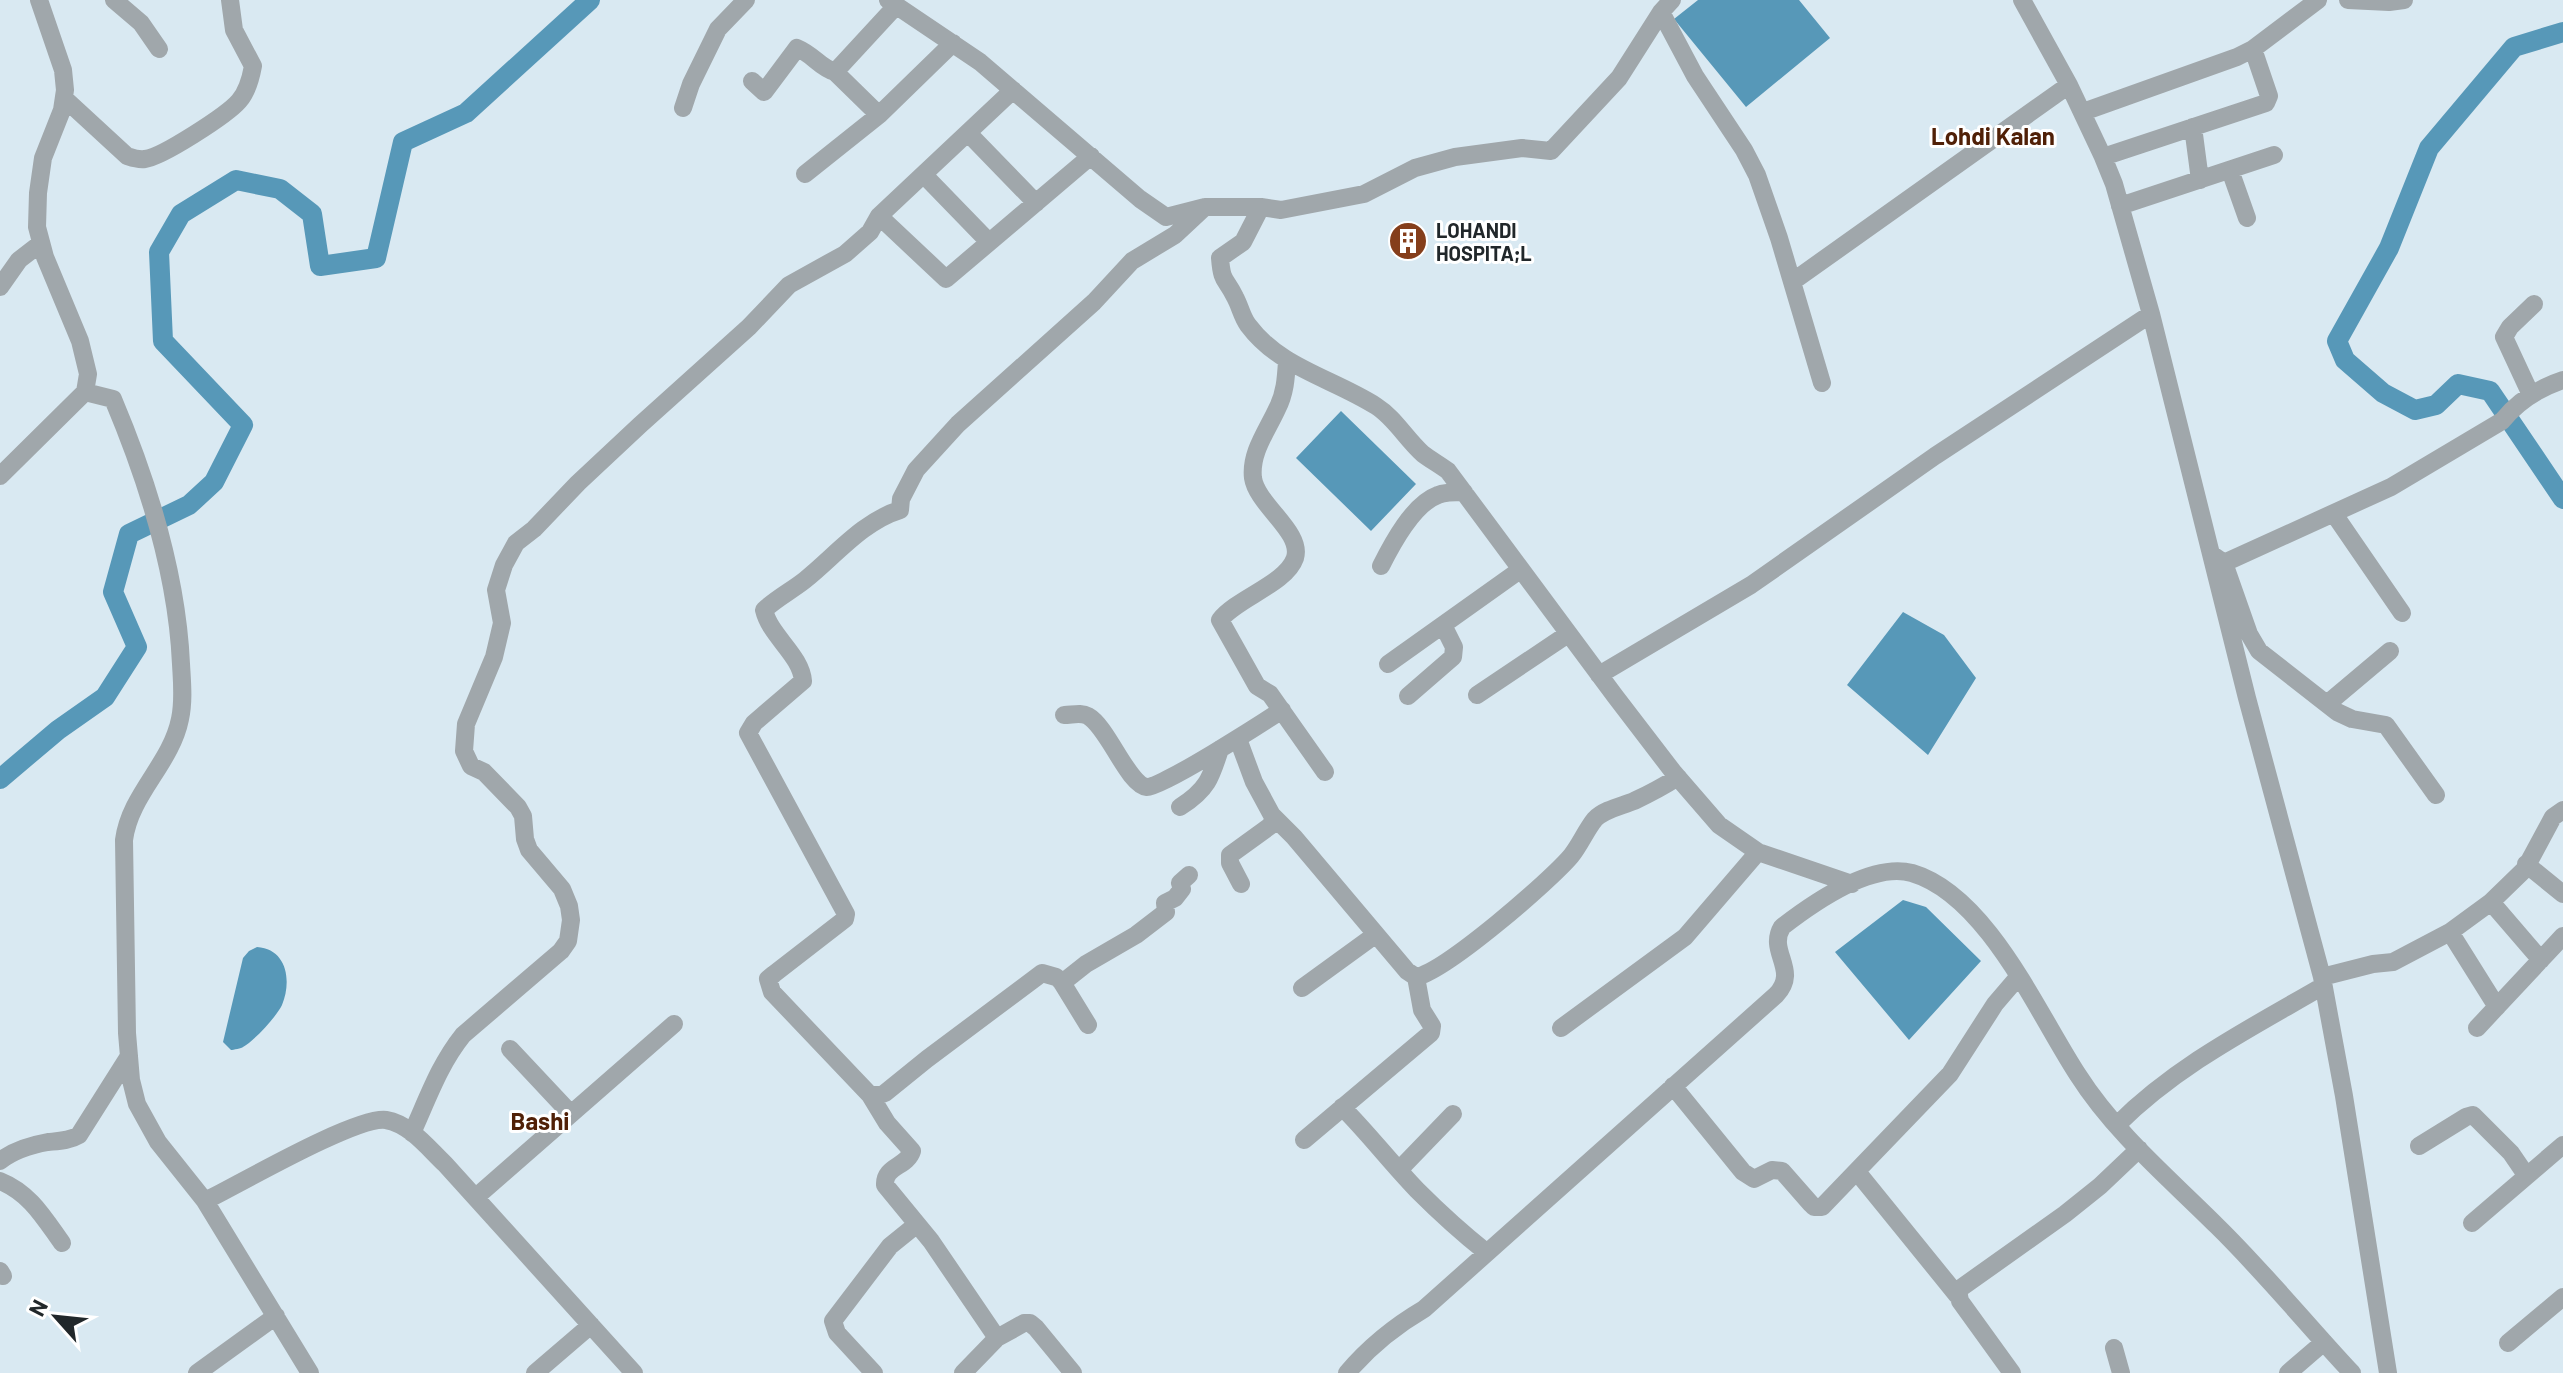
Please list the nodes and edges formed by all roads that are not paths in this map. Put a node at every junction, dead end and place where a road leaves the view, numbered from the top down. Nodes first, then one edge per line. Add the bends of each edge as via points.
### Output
1 (39, 0) edge
2 (114, 0) edge
3 (230, 0) edge
4 (746, 0) edge
5 (2022, 0) edge
6 (2318, 0) edge
7 (2348, 0) edge
8 (2404, 0) edge
9 (892, 3) edge
10 (1666, 6) edge
11 (953, 43) junction
12 (159, 49) dead end
13 (2253, 49) junction
14 (835, 72) junction
15 (752, 81) dead end
16 (2069, 85) junction
17 (1013, 90) junction
18 (64, 98) junction
19 (683, 108) dead end
20 (2083, 112) junction
21 (879, 115) junction
22 (2193, 127) junction
23 (969, 134) junction
24 (2274, 155) dead end
25 (1091, 156) junction
26 (2103, 157) junction
27 (2230, 170) junction
28 (805, 174) dead end
29 (924, 175) junction
30 (2200, 180) junction
31 (1036, 203) junction
32 (2120, 206) junction
33 (1205, 207) junction
34 (1261, 207) junction
35 (879, 216) junction
36 (2247, 218) dead end
37 (989, 242) junction
38 (41, 243) junction
39 (1792, 282) junction
40 (0, 287) edge
41 (2534, 304) dead end
42 (2151, 314) junction
43 (1287, 361) junction
44 (2563, 380) edge
45 (1822, 383) dead end
46 (85, 392) junction
47 (2531, 395) junction
48 (0, 476) edge
49 (1464, 492) junction
50 (2334, 514) junction
51 (2218, 559) junction
52 (1381, 566) dead end
53 (1520, 570) junction
54 (2402, 613) dead end
55 (1443, 625) junction
56 (1568, 634) junction
57 (2390, 651) dead end
58 (1388, 664) dead end
59 (1599, 675) junction
60 (1477, 695) dead end
61 (1408, 696) dead end
62 (2327, 704) junction
63 (1282, 710) junction
64 (1064, 715) dead end
65 (1238, 739) junction
66 (1220, 749) junction
67 (1325, 772) dead end
68 (1678, 777) junction
69 (2436, 795) dead end
70 (1180, 807) dead end
71 (2562, 812) edge
72 (1273, 816) junction
73 (1758, 852) junction
74 (2526, 864) junction
75 (1189, 875) dead end
76 (1241, 884) dead end
77 (1852, 884) junction
78 (2563, 894) edge
79 (2491, 902) junction
80 (2450, 932) junction
81 (1375, 935) junction
82 (2563, 936) edge
83 (2541, 960) junction
84 (2019, 976) junction
85 (1416, 977) junction
86 (2323, 981) junction
87 (1062, 983) junction
88 (1302, 988) dead end
89 (2497, 1007) junction
90 (674, 1024) dead end
91 (1088, 1025) dead end
92 (1561, 1028) dead end
93 (2477, 1028) dead end
94 (510, 1049) dead end
95 (129, 1056) junction
96 (1673, 1086) junction
97 (870, 1095) junction
98 (1342, 1107) junction
99 (571, 1114) junction
100 (1453, 1114) dead end
101 (2117, 1125) junction
102 (412, 1133) junction
103 (1304, 1140) dead end
104 (2563, 1145) edge
105 (2419, 1146) dead end
106 (2139, 1149) junction
107 (0, 1161) edge
108 (1399, 1170) junction
109 (1858, 1173) junction
110 (2526, 1175) junction
111 (0, 1181) edge
112 (476, 1197) junction
113 (205, 1201) junction
114 (2472, 1223) dead end
115 (916, 1225) junction
116 (62, 1243) dead end
117 (1486, 1252) junction
118 (1957, 1295) junction
119 (2563, 1297) edge
120 (276, 1316) junction
121 (591, 1325) junction
122 (997, 1338) junction
123 (2324, 1342) junction
124 (2508, 1343) dead end
125 (2114, 1348) dead end
126 (304, 1371) edge
127 (197, 1373) edge
128 (535, 1373) edge
129 (634, 1373) edge
130 (874, 1373) edge
131 (963, 1373) edge
132 (1073, 1373) edge
133 (1347, 1373) edge
134 (2012, 1373) edge
135 (2121, 1373) edge
136 (2288, 1373) edge
137 (2352, 1373) edge
138 (2388, 1373) edge

1 - 18 street via 63,70
2 - 12 street via 141,23
3 - 18 street via 234,30 253,66 243,95 159,155 137,160 127,156
4 - 19 street via 718,29
5 - 16 street
6 - 13 street
7 - 8 street
9 - 11 street
9 - 14 street
10 - 34 street via 1619,78 1551,151 1522,148 1455,157 1415,168 1364,194 1281,210
10 - 39 street via 1695,76 1751,162
11 - 17 street
11 - 21 street
13 - 20 street
13 - 22 street via 2268,101
14 - 15 street via 797,48 764,92
14 - 21 street
16 - 20 street
16 - 39 street
17 - 23 street
17 - 25 street
18 - 38 street via 40,174 36,211
20 - 26 street
21 - 28 street
22 - 26 street
22 - 30 street
23 - 29 street
23 - 31 street
24 - 27 street
25 - 31 street
25 - 33 street via 1159,214 1172,217
26 - 32 street
27 - 30 street
27 - 36 street
29 - 35 street
29 - 37 street
30 - 32 street
31 - 37 street
32 - 42 street
33 - 34 street
33 - 97 street via 1175,235 1132,261 958,424 916,470 900,510 871,525 764,610 803,681 748,733 846,914 768,979 769,986
34 - 43 street via 1243,242 1220,258 1221,278 1246,322
35 - 37 street via 946,279
35 - 102 street via 845,254 789,285 516,543 504,565 496,590 502,623 488,677 466,724 464,751 471,766 484,772 518,807 529,850 566,896 571,931 561,951 463,1035
38 - 40 street via 19,260
38 - 46 street via 80,341 88,374
39 - 45 street
41 - 47 street via 2504,337
42 - 51 street
42 - 59 street via 1751,585
43 - 49 street via 1379,408
43 - 63 street via 1285,388 1256,452 1253,480 1293,539 1295,558 1273,582 1220,620 1257,686
44 - 47 street
46 - 48 street
46 - 95 street via 113,399 128,435 165,556 180,633 182,704 172,744 137,799 124,840
47 - 50 street via 2391,487
49 - 52 street via 1440,494 1420,508
49 - 53 street
50 - 51 street
50 - 54 street
51 - 62 street via 2254,644
51 - 86 street
53 - 55 street
53 - 56 street
55 - 58 street
55 - 61 street via 1453,657
56 - 59 street
56 - 60 street
57 - 62 street
59 - 68 street
62 - 69 street via 2352,719 2386,725
63 - 65 street
63 - 67 street
64 - 66 street via 1081,714 1097,723 1146,787
65 - 66 street
65 - 72 street
66 - 70 street via 1209,782
68 - 73 street via 1719,825
68 - 85 street via 1602,814 1565,862 1507,914
71 - 74 street via 2553,817
72 - 76 street via 1270,826 1230,855
72 - 81 street
73 - 77 street
73 - 92 street via 1685,937
74 - 78 street
74 - 79 street
75 - 87 street via 1180,883 1179,894 1165,903 1166,912
77 - 84 street via 1896,870 1936,885 1969,912
77 - 96 street via 1782,927 1777,943 1785,968 1784,988
79 - 80 street
79 - 83 street
80 - 86 street via 2393,962
80 - 89 street
81 - 85 street
81 - 88 street
82 - 83 street
83 - 89 street
84 - 101 street via 2077,1074
84 - 109 street via 1950,1074
85 - 98 street via 1431,1033
86 - 101 street via 2199,1058
86 - 138 street
87 - 91 street
87 - 97 street via 1042,973 885,1093
89 - 93 street
90 - 99 street
94 - 99 street
95 - 107 street via 79,1135 32,1145
95 - 113 street via 137,1104 146,1123
96 - 109 street via 1750,1177 1782,1171 1818,1208
96 - 117 street
97 - 115 street via 912,1151 884,1181
98 - 103 street
98 - 108 street
99 - 112 street
100 - 108 street
101 - 106 street
102 - 112 street
102 - 113 street via 384,1120 354,1126
104 - 110 street
105 - 110 street via 2473,1115
106 - 118 street via 2100,1186 1963,1285
106 - 123 street
108 - 117 street
109 - 118 street
110 - 114 street
111 - 116 street via 32,1202
112 - 121 street
113 - 120 street
115 - 122 street
115 - 130 street via 890,1246 833,1321 837,1333
117 - 133 street
118 - 134 street
119 - 124 street
120 - 126 street
120 - 127 street
121 - 128 street
121 - 129 street
122 - 131 street
122 - 132 street via 1030,1323
123 - 136 street
123 - 137 street
125 - 135 street

